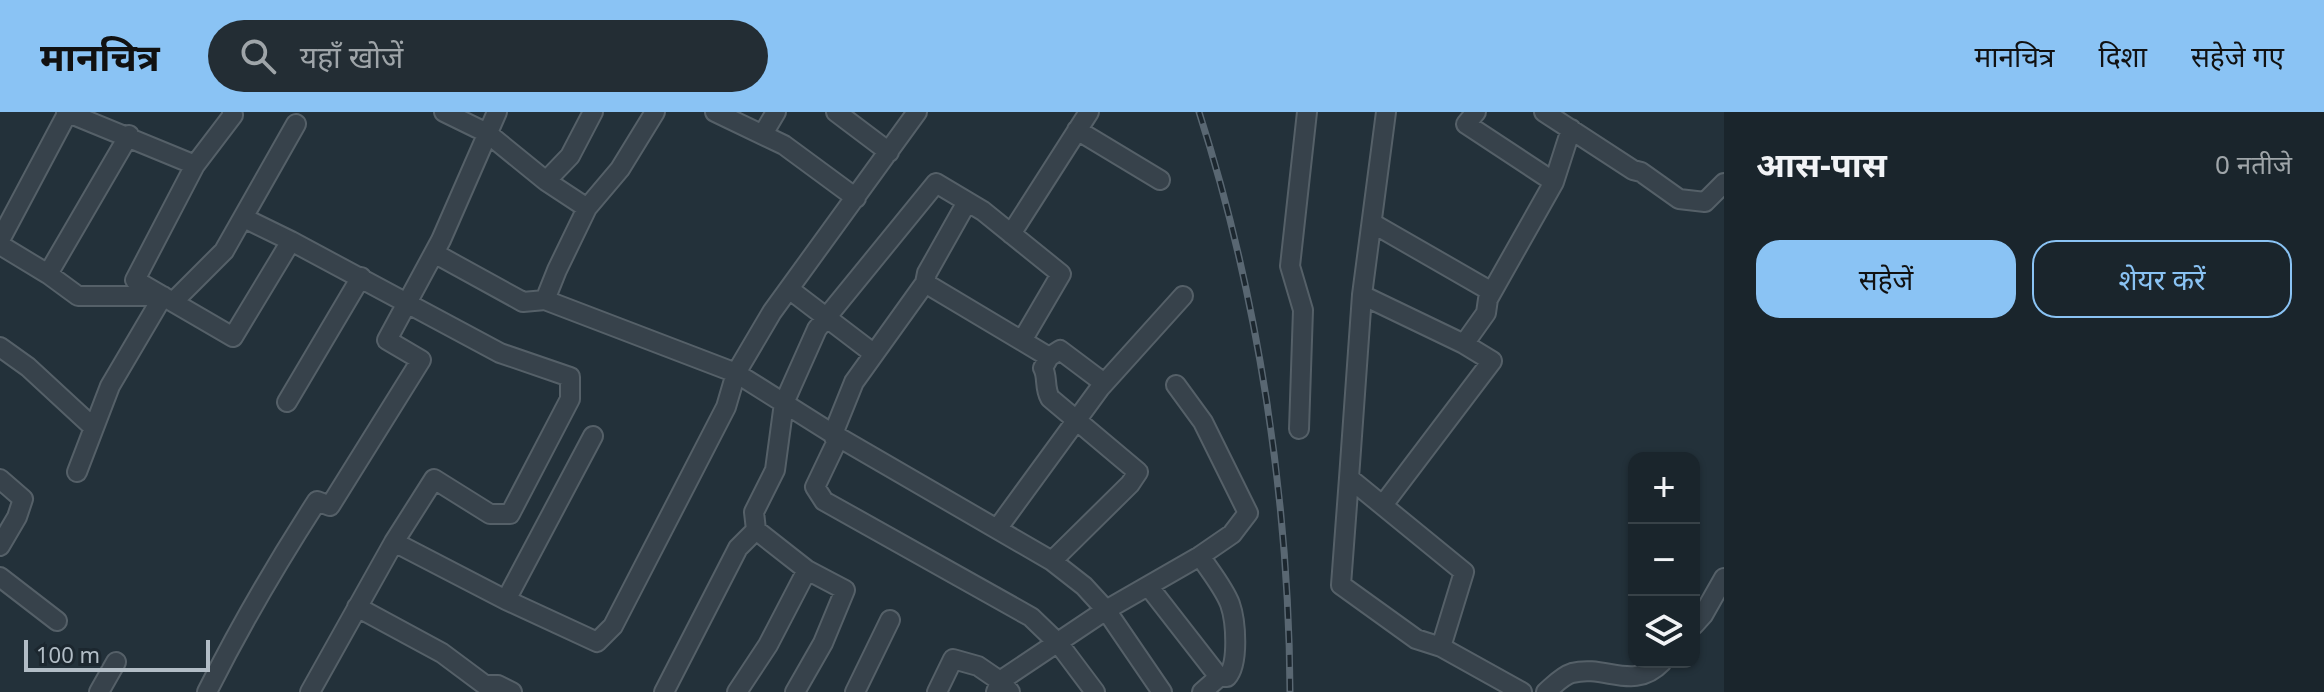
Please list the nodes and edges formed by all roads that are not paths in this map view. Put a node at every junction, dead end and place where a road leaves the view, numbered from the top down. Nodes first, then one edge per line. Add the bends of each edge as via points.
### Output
1 (67, 112) edge
2 (232, 112) edge
3 (444, 112) edge
4 (497, 112) edge
5 (593, 112) edge
6 (655, 112) edge
7 (715, 112) edge
8 (776, 112) edge
9 (836, 112) edge
10 (917, 112) edge
11 (1089, 112) edge
12 (1307, 112) edge
13 (1386, 112) edge
14 (1476, 112) edge
15 (1544, 112) edge
16 (296, 124) dead end
17 (1571, 129) junction
18 (1077, 130) junction
19 (487, 133) junction
20 (763, 134) junction
21 (129, 135) junction
22 (889, 152) junction
23 (195, 165) junction
24 (1160, 180) dead end
25 (546, 181) junction
26 (1554, 182) junction
27 (1724, 183) edge
28 (856, 198) junction
29 (967, 202) junction
30 (587, 208) junction
31 (250, 221) dead end
32 (1372, 223) junction
33 (1011, 234) junction
34 (291, 241) junction
35 (0, 243) edge
36 (434, 253) junction
37 (48, 274) junction
38 (361, 277) junction
39 (925, 283) junction
40 (789, 289) junction
41 (1492, 292) junction
42 (1362, 295) junction
43 (1183, 296) dead end
44 (168, 299) junction
45 (545, 300) junction
46 (407, 302) junction
47 (827, 317) junction
48 (1023, 339) junction
49 (1464, 344) junction
50 (0, 347) edge
51 (873, 353) junction
52 (1049, 357) junction
53 (736, 373) junction
54 (1104, 383) junction
55 (1176, 385) dead end
56 (287, 402) dead end
57 (784, 403) junction
58 (1075, 420) junction
59 (94, 428) junction
60 (1299, 429) dead end
61 (833, 434) junction
62 (593, 436) dead end
63 (77, 472) dead end
64 (1349, 478) junction
65 (0, 479) edge
66 (1383, 505) junction
67 (997, 529) junction
68 (756, 530) junction
69 (394, 542) junction
70 (0, 546) edge
71 (1200, 556) junction
72 (1052, 561) junction
73 (807, 570) junction
74 (0, 577) edge
75 (1724, 578) edge
76 (1149, 587) junction
77 (1719, 598) edge
78 (506, 600) junction
79 (357, 607) junction
80 (1106, 610) junction
81 (1700, 619) edge
82 (890, 620) dead end
83 (57, 621) dead end
84 (1059, 644) junction
85 (1441, 647) junction
86 (116, 662) dead end
87 (1657, 668) edge
88 (1219, 677) junction
89 (1628, 686) edge
90 (483, 688) edge
91 (1002, 688) edge
92 (99, 692) edge
93 (207, 692) edge
94 (310, 692) edge
95 (512, 692) edge
96 (664, 692) edge
97 (737, 692) edge
98 (795, 692) edge
99 (855, 692) edge
100 (937, 692) edge
101 (1095, 692) edge
102 (1162, 692) edge
103 (1202, 692) edge
104 (1522, 692) edge
105 (1546, 692) edge

1 - 21 street
1 - 35 street
2 - 23 street
3 - 19 street
4 - 19 street
5 - 25 street via 570,156
6 - 30 street via 620,169
7 - 20 street
8 - 20 street
9 - 22 street
10 - 22 street
11 - 18 street
12 - 60 street via 1290,266 1303,310
13 - 32 street
14 - 26 street via 1466,124
15 - 17 street
16 - 44 street via 224,251
17 - 26 street
17 - 27 street via 1679,199 1705,202
18 - 24 street
18 - 33 street
19 - 25 street
19 - 36 street
20 - 28 street
21 - 23 street
21 - 37 street
22 - 28 street
23 - 44 street via 135,280
25 - 30 street
26 - 41 street
28 - 40 street
29 - 33 street
29 - 39 street
29 - 47 street via 936,183
30 - 45 street
31 - 34 street
32 - 41 street
32 - 42 street
33 - 48 street via 1061,274
34 - 38 street
34 - 44 street via 233,337
35 - 37 street
36 - 45 street via 523,302
36 - 46 street
37 - 44 street via 78,296
38 - 46 street
38 - 56 street
39 - 48 street
39 - 51 street
40 - 47 street
40 - 53 street
41 - 49 street via 1486,313
42 - 49 street
42 - 64 street
43 - 54 street
44 - 59 street via 110,386
45 - 53 street
46 - 69 street via 500,353 570,377 570,399 510,514 490,514 434,479
46 - 93 street via 387,340 421,360 330,506 317,501 296,533
47 - 51 street
47 - 57 street
48 - 52 street
49 - 66 street via 1492,361
50 - 59 street
51 - 61 street via 854,382
52 - 54 street via 1060,350
52 - 58 street via 1043,368 1045,389
53 - 57 street
53 - 78 street via 718,421 613,626 597,642
54 - 58 street
55 - 71 street via 1203,422 1248,513 1232,534
57 - 61 street
57 - 68 street via 775,470 754,512
58 - 67 street
58 - 72 street via 1138,472
59 - 63 street
61 - 67 street
61 - 84 street via 836,443 815,487 824,501 1031,617
62 - 78 street
64 - 66 street
64 - 85 street via 1341,585 1416,639
65 - 70 street via 23,499
66 - 85 street via 1464,572
67 - 72 street
68 - 73 street
68 - 96 street via 738,548
69 - 78 street
69 - 79 street
71 - 76 street
71 - 88 street via 1230,605 1234,630 1234,668 1227,677
72 - 80 street
73 - 97 street
73 - 98 street via 845,590
74 - 83 street
75 - 77 street
76 - 80 street
76 - 88 street
77 - 81 street
79 - 90 street via 442,653
79 - 94 street
80 - 84 street
80 - 102 street
82 - 99 street
84 - 91 street
84 - 101 street
85 - 104 street
86 - 92 street
87 - 89 street
88 - 103 street
89 - 105 street via 1592,671 1568,674
90 - 95 street via 498,685
91 - 100 street via 978,666 953,659

